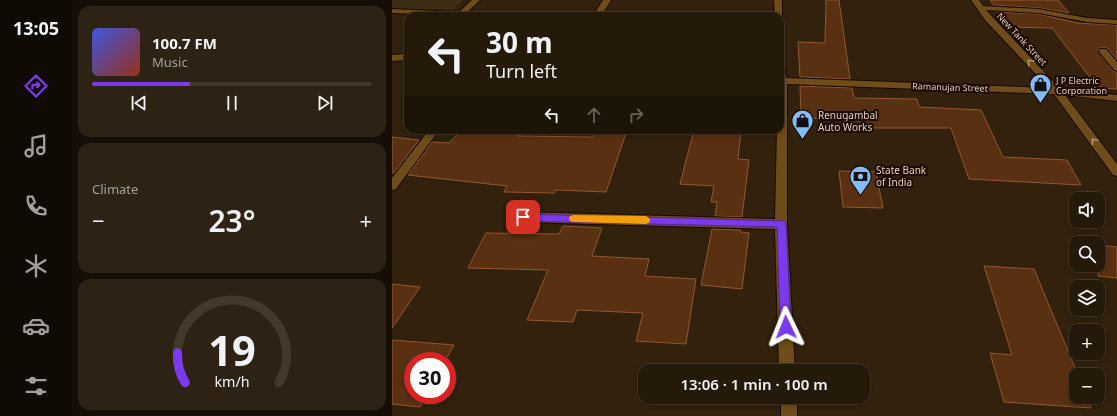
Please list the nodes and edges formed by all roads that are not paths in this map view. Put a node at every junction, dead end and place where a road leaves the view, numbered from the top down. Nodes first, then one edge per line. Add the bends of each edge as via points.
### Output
1 (476, 0) edge
2 (607, 0) edge
3 (778, 0) edge
4 (975, 0) edge
5 (981, 8) junction
6 (392, 10) edge
7 (419, 12) edge
8 (463, 12) edge
9 (600, 12) edge
10 (778, 12) edge
11 (1117, 22) edge
12 (1103, 51) dead end
13 (392, 58) edge
14 (404, 58) edge
15 (1117, 68) edge
16 (784, 81) edge
17 (1057, 91) junction
18 (1117, 98) edge
19 (431, 134) edge
20 (782, 134) edge
21 (1117, 172) edge
22 (392, 186) edge
23 (523, 217) dead end
24 (781, 224) junction
25 (787, 364) edge
26 (788, 404) edge
27 (789, 416) edge

1 - 8 street
2 - 9 street
3 - 10 street
4 - 5 street, New Tank Street
5 - 11 street via 1039,11 1087,20
17 -> 5 street, New Tank Street
6 - 7 street
12 - 15 street
13 - 14 street
16 - 17 street, Ramanujan Street
17 - 18 street, Ramanujan Street
21 -> 17 street, New Tank Street
19 - 22 street
20 - 24 street
23 - 24 street
24 - 25 street
26 - 27 street

